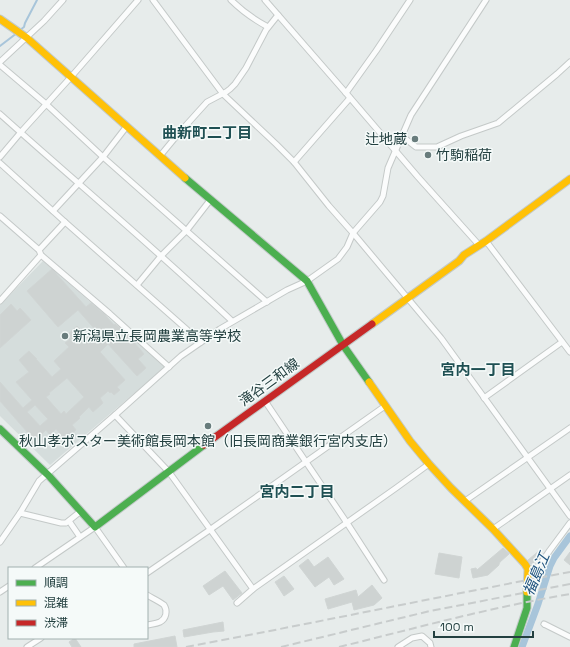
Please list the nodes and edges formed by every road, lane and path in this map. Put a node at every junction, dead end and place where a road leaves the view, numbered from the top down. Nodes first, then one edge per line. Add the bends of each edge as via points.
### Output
1 (64, 0) edge
2 (138, 0) edge
3 (153, 0) edge
4 (231, 0) edge
5 (265, 0) edge
6 (410, 0) edge
7 (486, 0) edge
8 (278, 15) junction
9 (0, 19) edge
10 (268, 27) junction
11 (27, 38) junction
12 (570, 62) edge
13 (0, 63) edge
14 (71, 77) junction
15 (346, 92) junction
16 (223, 94) junction
17 (350, 98) junction
18 (46, 104) junction
19 (0, 114) edge
20 (126, 126) junction
21 (20, 132) junction
22 (402, 137) junction
23 (396, 151) junction
24 (160, 156) junction
25 (0, 157) edge
26 (103, 157) junction
27 (294, 162) junction
28 (0, 163) edge
29 (570, 179) edge
30 (78, 184) junction
31 (211, 199) junction
32 (53, 211) junction
33 (0, 216) edge
34 (65, 222) junction
35 (186, 230) junction
36 (353, 233) junction
37 (486, 241) junction
38 (479, 245) junction
39 (40, 253) junction
40 (160, 256) junction
41 (307, 281) junction
42 (137, 284) junction
43 (407, 298) junction
44 (0, 301) edge
45 (267, 302) junction
46 (232, 321) junction
47 (201, 342) junction
48 (562, 342) junction
49 (343, 344) junction
50 (570, 352) edge
51 (170, 367) junction
52 (484, 398) junction
53 (265, 401) junction
54 (385, 406) junction
55 (115, 415) junction
56 (570, 428) edge
57 (0, 429) edge
58 (528, 458) junction
59 (306, 462) junction
60 (429, 464) junction
61 (169, 472) junction
62 (46, 474) junction
63 (570, 475) edge
64 (551, 489) junction
65 (465, 501) junction
66 (80, 511) junction
67 (20, 513) junction
68 (570, 516) edge
69 (69, 521) junction
70 (347, 523) junction
71 (570, 523) edge
72 (95, 527) junction
73 (210, 529) junction
74 (493, 529) junction
75 (80, 537) junction
76 (0, 542) edge
77 (36, 567) edge
78 (123, 567) edge
79 (528, 569) junction
80 (148, 572) edge
81 (384, 580) dead end
82 (253, 589) junction
83 (148, 596) edge
84 (237, 603) dead end
85 (544, 624) dead end
86 (148, 625) edge
87 (570, 637) edge
88 (39, 639) edge
89 (27, 647) edge
90 (398, 647) edge
91 (431, 647) edge
92 (514, 647) edge

1 - 11 street
2 - 14 street
3 - 16 street
4 - 10 street
5 - 8 street
6 - 15 street
7 - 22 street via 414,111
8 - 10 street
8 - 15 street
9 - 11 street
10 - 16 street via 238,80
11 - 13 street
11 - 14 street
12 - 22 street via 498,123 438,146 416,147
13 - 18 street
14 - 18 street
14 - 20 street
15 - 17 street
16 - 24 street via 207,102
16 - 27 street
17 - 23 street
17 - 27 street
18 - 21 street
18 - 26 street
19 - 21 street
20 - 24 street
20 - 26 street
21 - 25 street
21 - 30 street
22 - 23 street
23 - 36 street via 390,161 380,202
23 - 38 street
24 - 31 street
26 - 30 street
26 - 35 street
27 - 36 street
28 - 32 street
29 - 37 street, 滝谷三和線
30 - 32 street
30 - 40 street
31 - 35 street
31 - 41 street
32 - 34 street
33 - 39 street
34 - 39 street
34 - 42 street
35 - 40 street
35 - 45 street
36 - 41 street via 338,259
36 - 43 street
37 - 38 street, 滝谷三和線
37 - 48 street
38 - 43 street, 滝谷三和線
39 - 44 street
39 - 51 street
40 - 42 street
40 - 46 street
41 - 45 street
41 - 49 street
42 - 47 street
43 - 49 street, 滝谷三和線
43 - 52 street via 441,338
45 - 46 street
46 - 47 street
47 - 51 street
48 - 50 street
48 - 52 street
49 - 53 street, 滝谷三和線
49 - 54 street
51 - 55 street
52 - 58 street
53 - 59 street
53 - 61 street, 滝谷三和線
54 - 59 street
54 - 60 street
55 - 61 street
55 - 62 street
56 - 58 street
57 - 62 street
58 - 64 street
58 - 65 street
59 - 70 street
59 - 73 street
60 - 65 street
60 - 70 street
61 - 72 street, 滝谷三和線
61 - 73 street
62 - 66 street
62 - 67 street
63 - 64 street
64 - 68 street
64 - 74 street
65 - 74 street
66 - 69 street
66 - 72 street
67 - 69 street via 61,523
67 - 76 street
69 - 75 street
70 - 81 street
70 - 82 street
71 - 79 street via 539,566
72 - 75 street
72 - 78 street
73 - 80 street
73 - 82 street
74 - 79 street
75 - 77 street
79 - 92 street via 527,608
82 - 84 street
83 - 86 street via 160,602 166,611 165,617 159,622
85 - 87 street
88 - 89 street
90 - 91 street via 412,638 422,636

